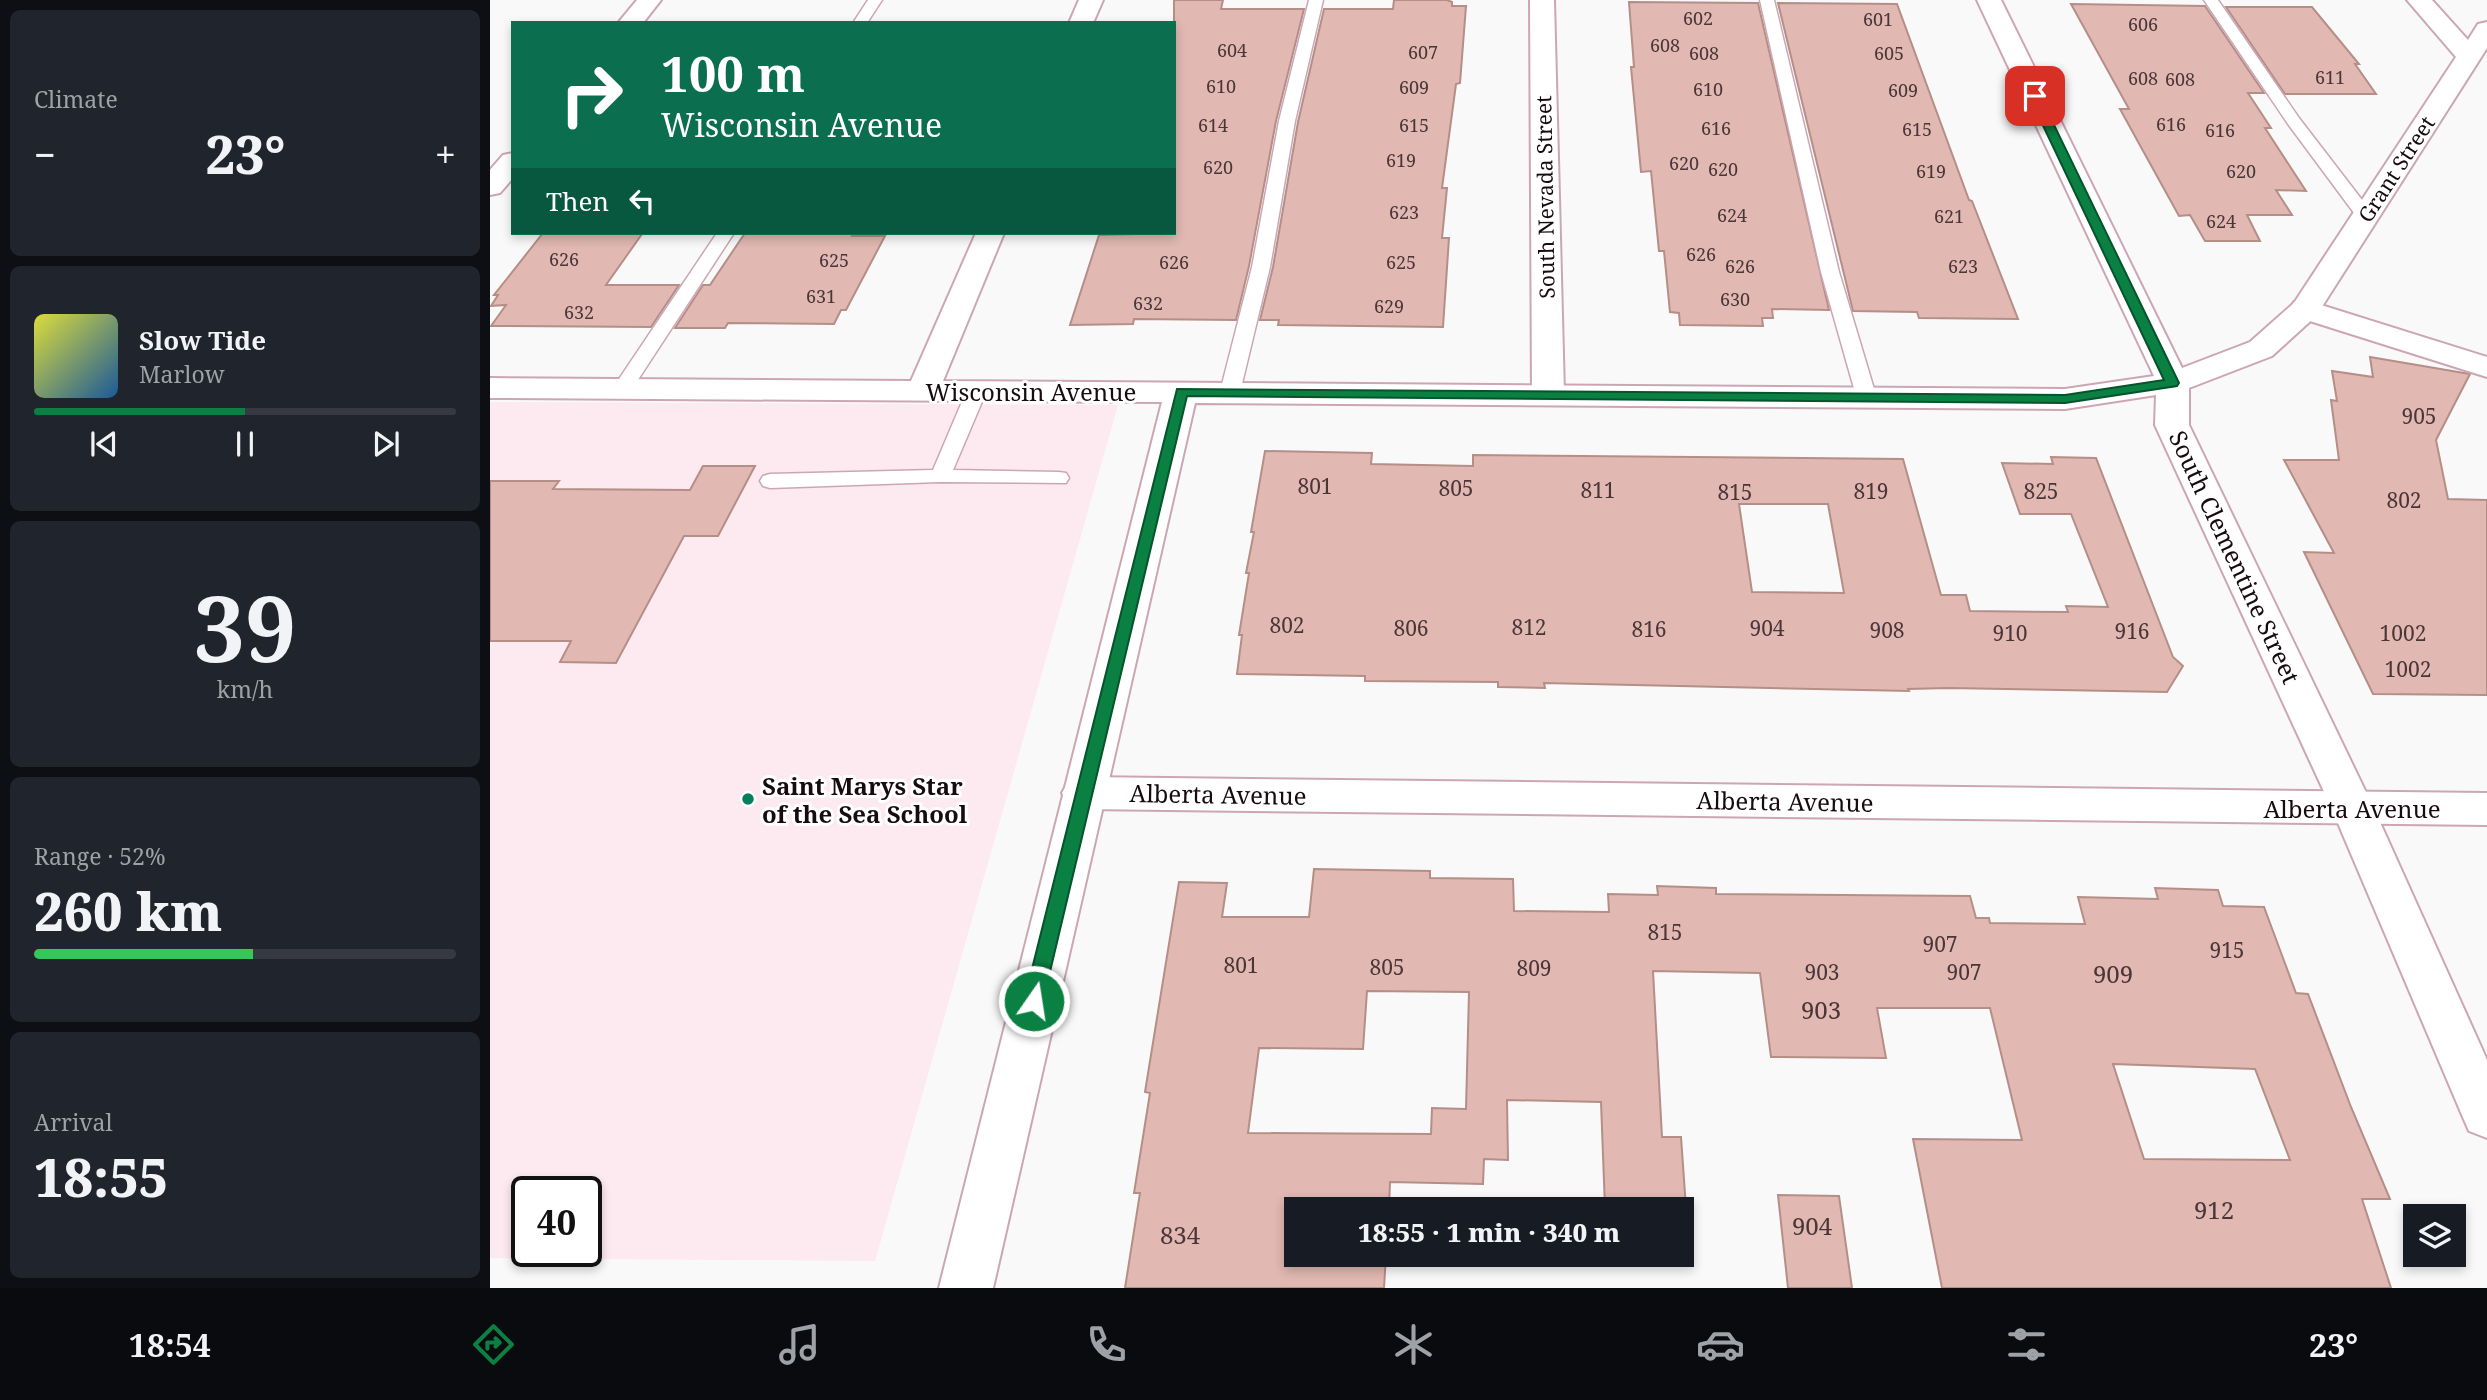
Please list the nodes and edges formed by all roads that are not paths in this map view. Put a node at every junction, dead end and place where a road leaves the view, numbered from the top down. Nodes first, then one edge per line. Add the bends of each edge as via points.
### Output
1 (649, 0) edge
2 (874, 0) edge
3 (1091, 0) edge
4 (1316, 0) edge
5 (1542, 0) edge
6 (1767, 0) edge
7 (1989, 0) edge
8 (2211, 0) edge
9 (2418, 0) edge
10 (632, 21) edge
11 (861, 21) edge
12 (1082, 21) edge
13 (2487, 29) edge
14 (2469, 56) junction
15 (511, 162) edge
16 (490, 187) edge
17 (2366, 218) junction
18 (724, 235) edge
19 (989, 235) edge
20 (2305, 309) junction
21 (2487, 367) edge
22 (2172, 383) junction
23 (490, 387) edge
24 (622, 388) junction
25 (923, 390) junction
26 (977, 390) junction
27 (1181, 392) junction
28 (1230, 393) junction
29 (1548, 394) junction
30 (1867, 398) junction
31 (940, 476) junction
32 (1059, 478) dead end
33 (770, 481) dead end
34 (1083, 793) junction
35 (2353, 808) junction
36 (2487, 809) edge
37 (2487, 1115) edge
38 (966, 1288) edge

1 - 10 street
2 - 11 lane
3 - 12 street
4 - 28 lane
5 - 29 street, South Nevada Street
6 - 30 lane via 1830,272
7 - 22 street, South Clementine Street
8 - 17 lane
9 - 14 street
13 - 14 street, Grant Street
14 - 17 street, Grant Street
15 - 16 street
17 - 20 street, Grant Street
18 - 24 lane
19 - 25 street
20 - 21 street
20 - 22 street, Wisconsin Avenue via 2261,349
22 - 30 street, Wisconsin Avenue via 2065,399
22 - 35 street, South Clementine Street via 2172,425
23 - 24 street, Wisconsin Avenue
24 - 25 street, Wisconsin Avenue
25 - 26 street, Wisconsin Avenue
26 - 27 street, Wisconsin Avenue
26 - 31 lane
27 - 28 street, Wisconsin Avenue
27 - 34 street
28 - 29 street, Wisconsin Avenue
29 - 30 street, Wisconsin Avenue
31 - 32 lane
31 - 33 lane
34 - 35 street, Alberta Avenue
34 - 38 street
35 - 36 street, Alberta Avenue
35 - 37 street, South Clementine Street

